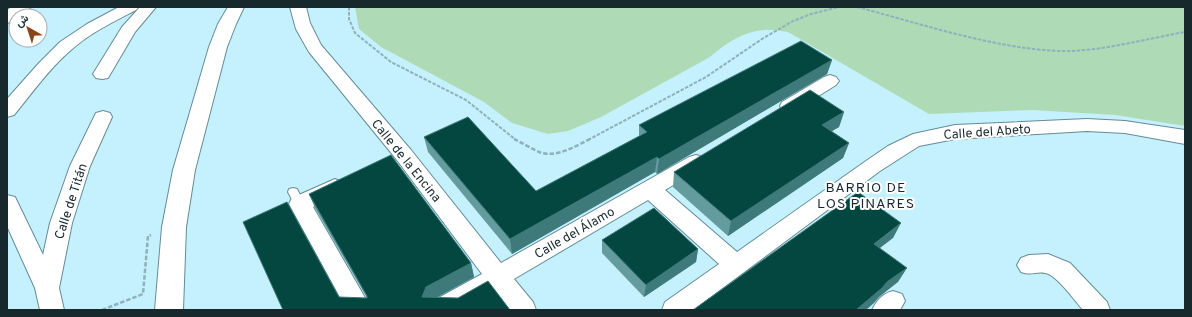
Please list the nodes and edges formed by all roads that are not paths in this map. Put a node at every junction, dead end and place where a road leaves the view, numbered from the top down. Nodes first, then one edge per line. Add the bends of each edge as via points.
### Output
1 (23, 7) edge
2 (132, 7) edge
3 (148, 7) edge
4 (236, 7) edge
5 (298, 7) edge
6 (7, 18) edge
7 (102, 74) dead end
8 (830, 81) dead end
9 (7, 111) edge
10 (777, 113) edge
11 (103, 117) dead end
12 (1185, 137) edge
13 (710, 153) edge
14 (404, 155) junction
15 (384, 164) edge
16 (349, 181) edge
17 (650, 189) junction
18 (7, 203) edge
19 (736, 265) junction
20 (1029, 265) dead end
21 (498, 276) junction
22 (46, 288) junction
23 (52, 310) edge
24 (169, 310) edge
25 (360, 310) edge
26 (440, 310) edge
27 (524, 310) edge
28 (674, 310) edge
29 (1098, 310) edge

1 - 6 street
2 - 9 street via 92,28 59,52
3 - 7 street via 128,30
4 - 24 street via 222,35 184,170 174,227
5 - 14 street, Calle de la Encina via 305,30 315,48
8 - 10 street
11 - 22 street, Calle de Titán via 80,166 61,223
12 - 19 street, Calle del Abeto via 1125,127 1087,125 955,132 913,141 895,151
13 - 17 street, Calle del Álamo
14 - 15 street
14 - 21 street, Calle de la Encina
16 - 25 street via 296,198
17 - 19 street
17 - 21 street, Calle del Álamo
18 - 22 street
19 - 28 street, Calle del Abeto
20 - 29 street via 1048,263 1062,270
21 - 26 street, Calle del Álamo
21 - 27 street, Calle de la Encina
22 - 23 street

